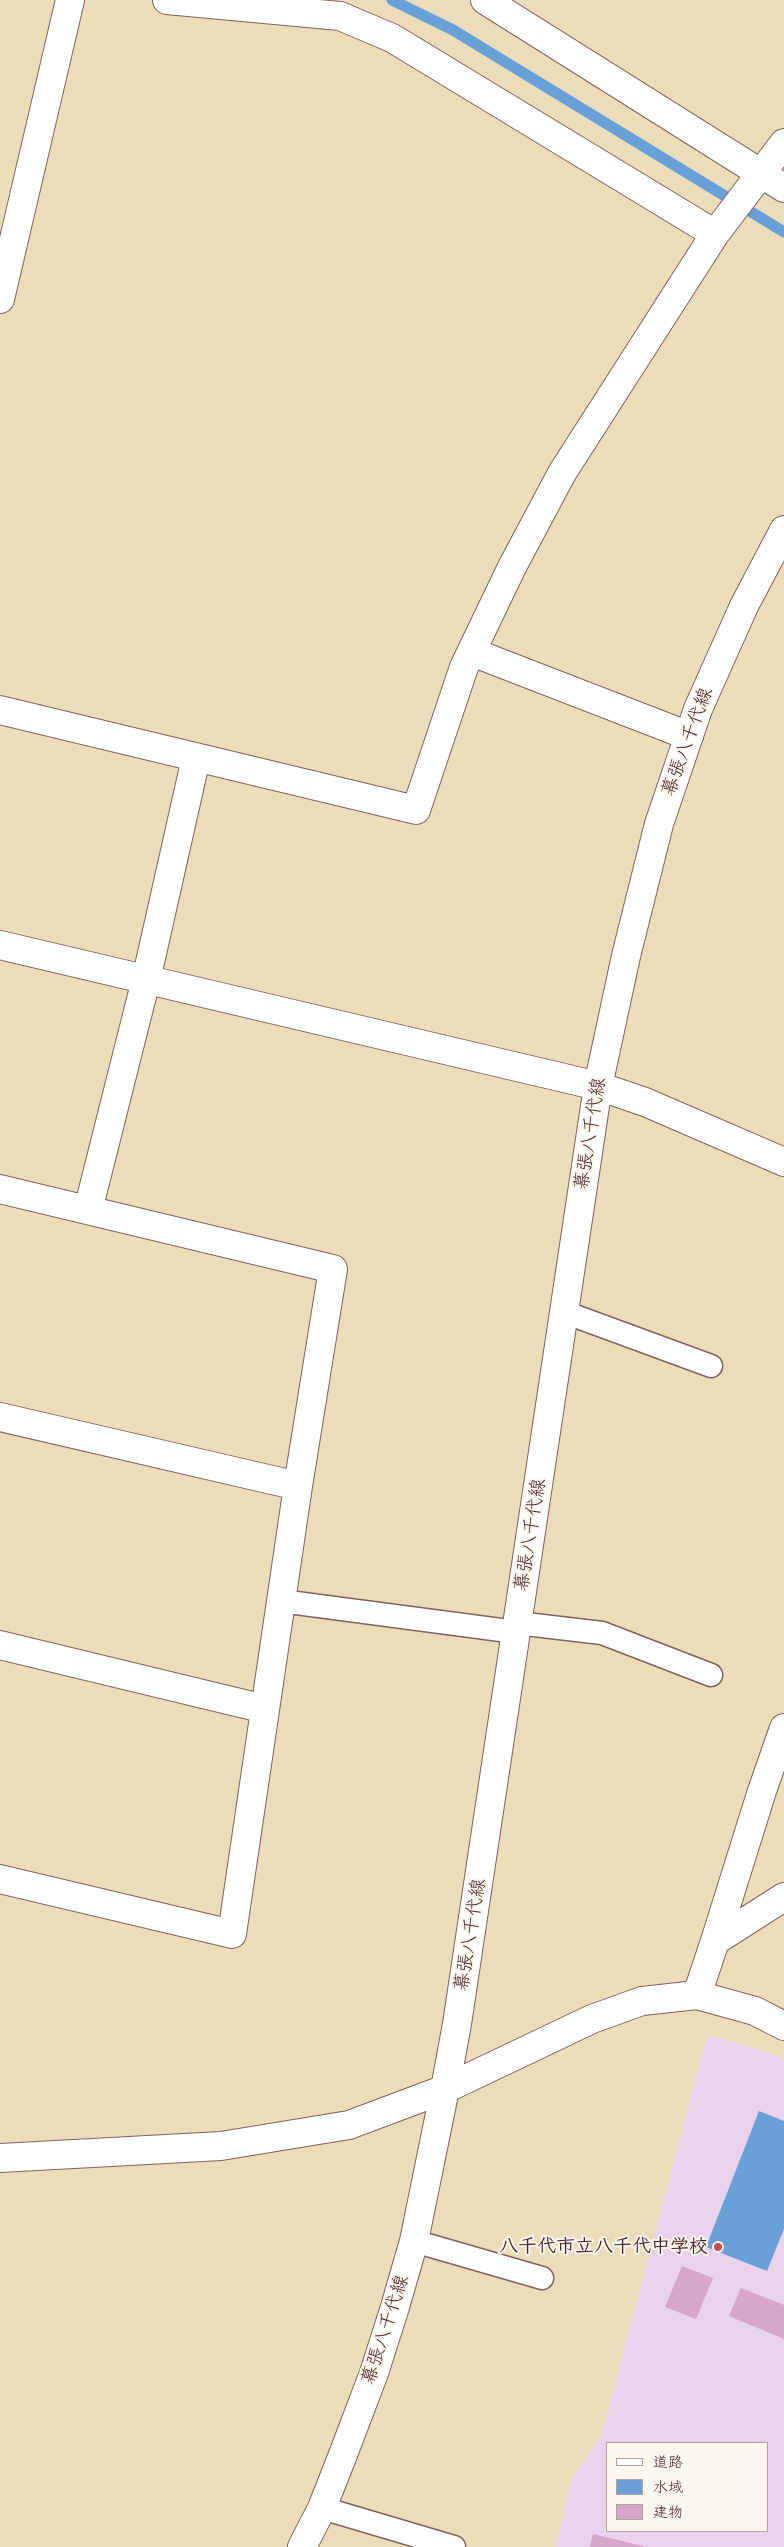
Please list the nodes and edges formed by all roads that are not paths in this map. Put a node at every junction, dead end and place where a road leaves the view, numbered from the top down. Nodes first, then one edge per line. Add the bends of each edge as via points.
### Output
1 (70, 0) edge
2 (167, 0) edge
3 (486, 0) edge
4 (784, 143) edge
5 (760, 173) junction
6 (784, 188) edge
7 (715, 234) junction
8 (2, 284) edge
9 (784, 530) edge
10 (472, 652) junction
11 (0, 710) edge
12 (689, 736) junction
13 (196, 758) junction
14 (0, 945) edge
15 (146, 980) junction
16 (598, 1086) junction
17 (784, 1162) edge
18 (0, 1189) edge
19 (88, 1210) junction
20 (564, 1312) junction
21 (711, 1366) dead end
22 (0, 1417) edge
23 (298, 1486) junction
24 (281, 1601) junction
25 (517, 1627) junction
26 (0, 1645) edge
27 (711, 1675) dead end
28 (265, 1709) junction
29 (784, 1728) edge
30 (0, 1879) edge
31 (784, 1897) edge
32 (715, 1942) junction
33 (697, 1995) junction
34 (784, 2026) edge
35 (445, 2089) junction
36 (0, 2158) edge
37 (414, 2241) junction
38 (542, 2278) dead end
39 (322, 2508) junction
40 (302, 2547) edge
41 (454, 2547) edge

1 - 8 street
2 - 7 street via 340,16 392,38
3 - 5 street
4 - 5 street
5 - 6 street
5 - 7 street
7 - 10 street via 562,473
9 - 12 street, 幕張八千代線 via 744,606
10 - 12 street
10 - 13 street via 464,667 416,810
11 - 13 street
12 - 16 street, 幕張八千代線 via 659,824
13 - 15 street
14 - 15 street
15 - 16 street
15 - 19 street
16 - 17 street via 644,1102
16 - 20 street, 幕張八千代線
18 - 19 street
19 - 23 street via 334,1269
20 - 21 lane
20 - 25 street, 幕張八千代線
22 - 23 street
23 - 24 street
24 - 25 lane
24 - 28 street
25 - 27 lane via 602,1633
25 - 35 street, 幕張八千代線
26 - 28 street
28 - 30 street via 232,1934
29 - 32 street
31 - 32 street
32 - 33 street
33 - 34 street via 755,2011
33 - 35 street via 642,2001 592,2019
35 - 36 street via 349,2125 221,2146
35 - 37 street, 幕張八千代線
37 - 38 lane
37 - 39 street, 幕張八千代線 via 374,2373
39 - 40 street, 幕張八千代線
39 - 41 lane

